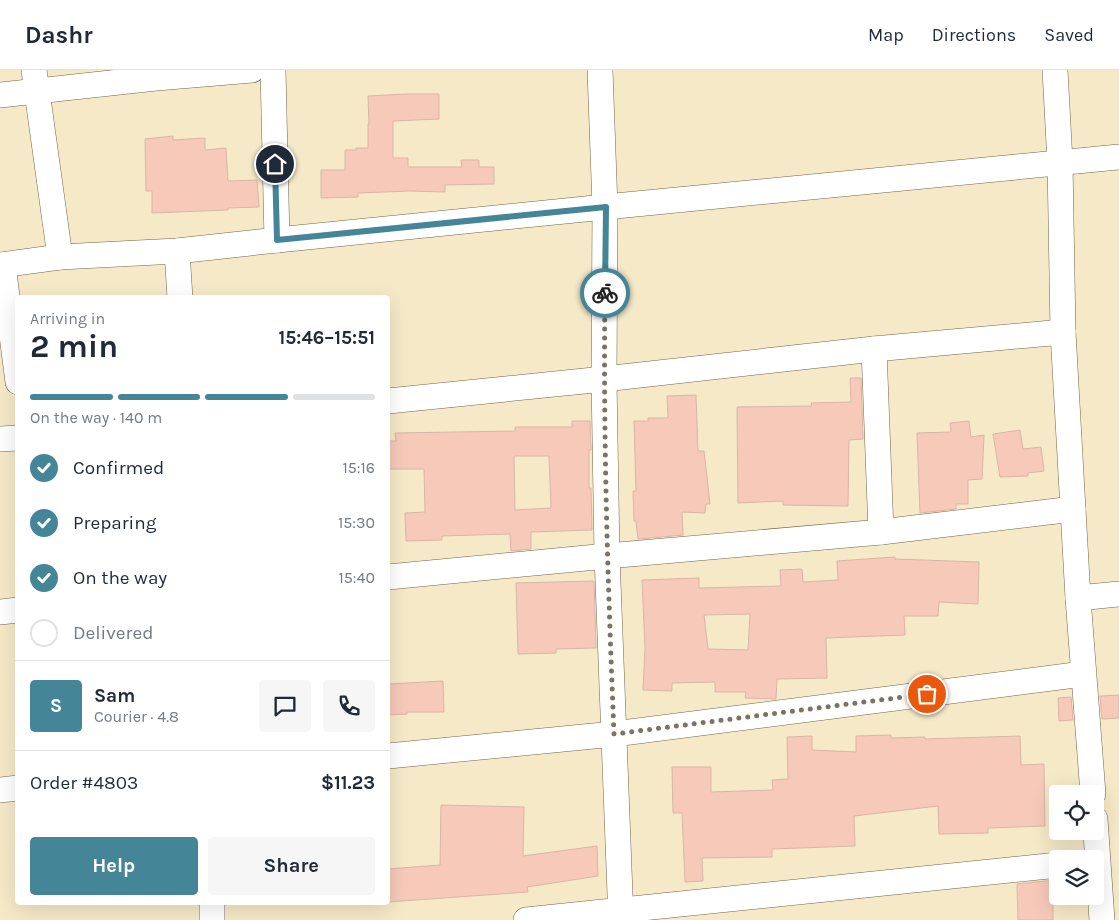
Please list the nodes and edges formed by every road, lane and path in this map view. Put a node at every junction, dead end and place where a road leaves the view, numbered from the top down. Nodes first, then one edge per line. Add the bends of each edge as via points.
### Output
1 (252, 70) edge
2 (273, 70) edge
3 (600, 70) edge
4 (1055, 70) edge
5 (35, 80) edge
6 (0, 95) edge
7 (1119, 157) edge
8 (1060, 162) junction
9 (606, 207) junction
10 (277, 240) junction
11 (177, 251) junction
12 (60, 257) junction
13 (2, 265) edge
14 (180, 295) edge
15 (1063, 332) junction
16 (874, 349) junction
17 (15, 360) edge
18 (604, 379) junction
19 (390, 401) edge
20 (15, 438) edge
21 (0, 439) edge
22 (1072, 509) junction
23 (881, 532) junction
24 (607, 556) junction
25 (390, 577) edge
26 (1119, 594) edge
27 (1078, 598) junction
28 (15, 610) edge
29 (0, 612) edge
30 (1083, 674) junction
31 (614, 734) junction
32 (390, 756) edge
33 (1092, 785) edge
34 (15, 788) edge
35 (0, 790) edge
36 (1049, 867) edge
37 (212, 905) edge
38 (1101, 905) edge
39 (621, 915) edge
40 (212, 920) edge
41 (526, 920) edge
42 (1102, 920) edge

1 - 5 street
2 - 10 street
3 - 9 street
4 - 8 street
5 - 6 street
5 - 12 street
7 - 8 street
8 - 9 street
8 - 15 street
9 - 10 street
9 - 18 street
10 - 11 street
11 - 12 street
11 - 14 street
12 - 13 street
13 - 17 street
15 - 16 street
15 - 22 street
16 - 18 street
16 - 23 street
18 - 19 street
18 - 24 street
20 - 21 street
22 - 23 street
22 - 27 street
23 - 24 street
24 - 25 street
24 - 31 street
26 - 27 street
27 - 30 street
28 - 29 street
30 - 31 street
30 - 33 street
31 - 32 street
31 - 39 street
34 - 35 street
36 - 39 street
37 - 40 street
38 - 42 street
39 - 41 street

